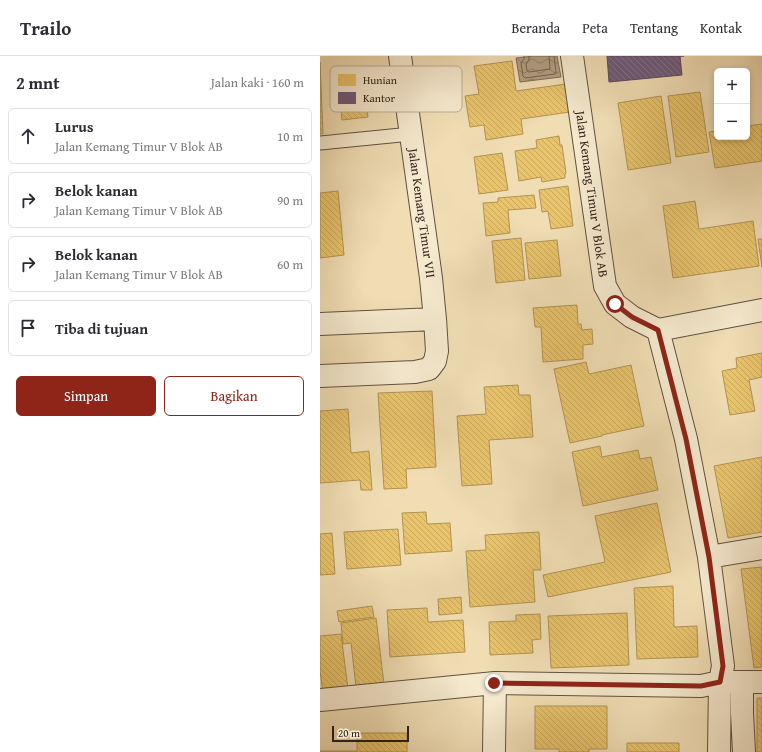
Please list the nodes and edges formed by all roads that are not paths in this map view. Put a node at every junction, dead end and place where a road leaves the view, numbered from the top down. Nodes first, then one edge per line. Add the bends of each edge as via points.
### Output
1 (400, 56) edge
2 (572, 56) edge
3 (401, 66) edge
4 (408, 112) edge
5 (411, 134) junction
6 (320, 143) edge
7 (762, 310) edge
8 (435, 319) junction
9 (320, 324) edge
10 (658, 330) junction
11 (320, 376) edge
12 (762, 548) edge
13 (709, 557) junction
14 (720, 682) junction
15 (752, 682) edge
16 (494, 683) junction
17 (320, 700) edge
18 (494, 752) edge
19 (719, 752) edge
20 (744, 752) edge

1 - 3 street, Jalan Kemang Timur VII
2 - 10 street, Jalan Kemang Timur V Blok AB via 605,286 615,304 632,317
4 - 5 street, Jalan Kemang Timur VII
5 - 6 lane
5 - 8 street, Jalan Kemang Timur VII
7 - 10 street
8 - 9 street
8 - 11 street, Jalan Kemang Timur VII via 437,350 435,361 429,369 416,372
10 - 13 street via 686,439
12 - 13 street
13 - 14 street via 723,666
14 - 15 street
14 - 16 street via 701,686
14 - 19 street
15 - 20 street via 742,713
16 - 17 street
16 - 18 street

